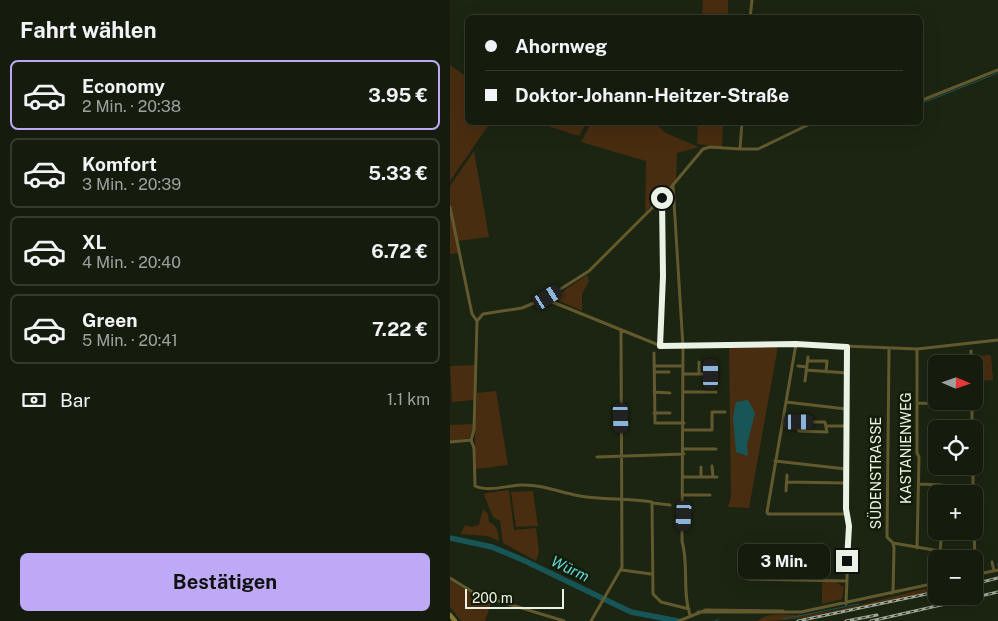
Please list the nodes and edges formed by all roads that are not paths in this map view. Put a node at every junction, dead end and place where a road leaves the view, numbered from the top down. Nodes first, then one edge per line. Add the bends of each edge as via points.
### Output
1 (752, 0) edge
2 (750, 15) edge
3 (998, 70) edge
4 (923, 99) edge
5 (742, 125) edge
6 (808, 125) edge
7 (740, 149) junction
8 (673, 186) junction
9 (662, 198) junction
10 (450, 208) edge
11 (548, 297) junction
12 (477, 321) junction
13 (621, 330) junction
14 (998, 340) edge
15 (796, 344) junction
16 (660, 346) junction
17 (683, 347) junction
18 (847, 347) junction
19 (917, 349) junction
20 (889, 350) junction
21 (971, 351) dead end
22 (654, 353) dead end
23 (971, 355) edge
24 (699, 362) dead end
25 (711, 362) dead end
26 (654, 366) junction
27 (683, 366) junction
28 (798, 366) dead end
29 (807, 368) junction
30 (654, 372) junction
31 (669, 372) dead end
32 (826, 372) junction
33 (847, 373) junction
34 (683, 374) junction
35 (699, 374) junction
36 (711, 374) junction
37 (716, 374) dead end
38 (805, 381) dead end
39 (654, 392) junction
40 (684, 392) junction
41 (716, 392) dead end
42 (670, 393) dead end
43 (786, 402) junction
44 (917, 403) junction
45 (928, 403) edge
46 (846, 409) junction
47 (725, 412) dead end
48 (654, 413) junction
49 (670, 413) dead end
50 (684, 423) junction
51 (828, 426) junction
52 (846, 426) junction
53 (684, 430) junction
54 (471, 440) junction
55 (450, 442) edge
56 (716, 449) dead end
57 (684, 451) junction
58 (621, 456) junction
59 (597, 457) dead end
60 (775, 461) junction
61 (712, 466) dead end
62 (701, 467) dead end
63 (846, 469) junction
64 (787, 476) dead end
65 (684, 477) junction
66 (701, 477) junction
67 (713, 477) junction
68 (717, 477) dead end
69 (787, 482) junction
70 (846, 483) junction
71 (919, 484) junction
72 (942, 485) edge
73 (786, 491) dead end
74 (684, 495) junction
75 (710, 495) dead end
76 (622, 498) junction
77 (653, 503) junction
78 (670, 505) dead end
79 (846, 514) junction
80 (942, 540) edge
81 (893, 543) junction
82 (917, 548) junction
83 (793, 552) dead end
84 (992, 562) dead end
85 (622, 570) junction
86 (996, 571) edge
87 (983, 573) edge
88 (651, 574) junction
89 (450, 578) edge
90 (749, 579) dead end
91 (794, 580) junction
92 (846, 581) junction
93 (928, 585) edge
94 (893, 593) junction
95 (846, 604) junction
96 (688, 609) junction
97 (690, 614) junction
98 (450, 615) edge
99 (681, 620) edge
100 (455, 621) edge
101 (564, 621) edge
102 (591, 621) edge

1 - 2 street
3 - 4 street
5 - 7 street
6 - 7 street via 763,147
7 - 8 street via 706,147
8 - 9 street
8 - 17 street
9 - 11 street via 589,271
9 - 16 street
10 - 12 street via 472,314
11 - 12 street via 522,308 483,314
11 - 13 street via 550,301
12 - 54 street
13 - 16 street
13 - 58 street
14 - 19 street
15 - 17 street
15 - 18 street
15 - 43 street
16 - 17 street
17 - 27 street
18 - 20 street
18 - 33 street
19 - 20 street
19 - 44 street, KASTANIENWEG
20 - 81 street, SÜDENSTRASSE via 888,537
21 - 23 street
22 - 26 street
24 - 35 street
25 - 36 street
26 - 27 street
26 - 30 street
27 - 34 street
28 - 29 street
29 - 32 street
29 - 32 street via 808,359 827,361
29 - 38 street
30 - 31 street
30 - 39 street
32 - 33 street
33 - 46 street
34 - 35 street
34 - 40 street
35 - 36 street
36 - 37 street
39 - 42 street
39 - 48 street
40 - 41 street
40 - 50 street
43 - 46 street
43 - 60 street
44 - 45 street
44 - 71 street, KASTANIENWEG
46 - 52 street
47 - 53 street via 712,412 712,430
48 - 49 street
48 - 50 street via 655,423
50 - 53 street
51 - 51 street via 825,434 799,431 797,427 799,422 825,422
51 - 52 street
52 - 63 street
53 - 57 street
54 - 55 street
54 - 76 street via 475,486 540,485 581,496
56 - 57 street
57 - 58 street
57 - 65 street
58 - 59 street
58 - 76 street
60 - 63 street
60 - 79 street via 768,514
61 - 67 street
62 - 66 street
63 - 70 street
64 - 69 street
65 - 66 street
65 - 74 street
66 - 67 street
67 - 68 street
69 - 70 street
69 - 73 street
70 - 79 street
71 - 72 street
71 - 82 street, KASTANIENWEG
74 - 75 street
74 - 96 street via 682,541 687,558
76 - 77 street
76 - 85 street
77 - 78 street
77 - 88 street
79 - 92 street via 849,526
80 - 82 street via 942,550
81 - 82 street
81 - 94 street, SÜDENSTRASSE
83 - 91 street
84 - 86 street
85 - 88 street
85 - 102 street
86 - 87 street
88 - 96 street via 656,598
89 - 101 street via 478,594
90 - 91 street
91 - 92 street
92 - 95 street
93 - 94 street
94 - 95 street
95 - 97 street via 790,612 710,610
96 - 97 street
97 - 99 street
98 - 100 main road

